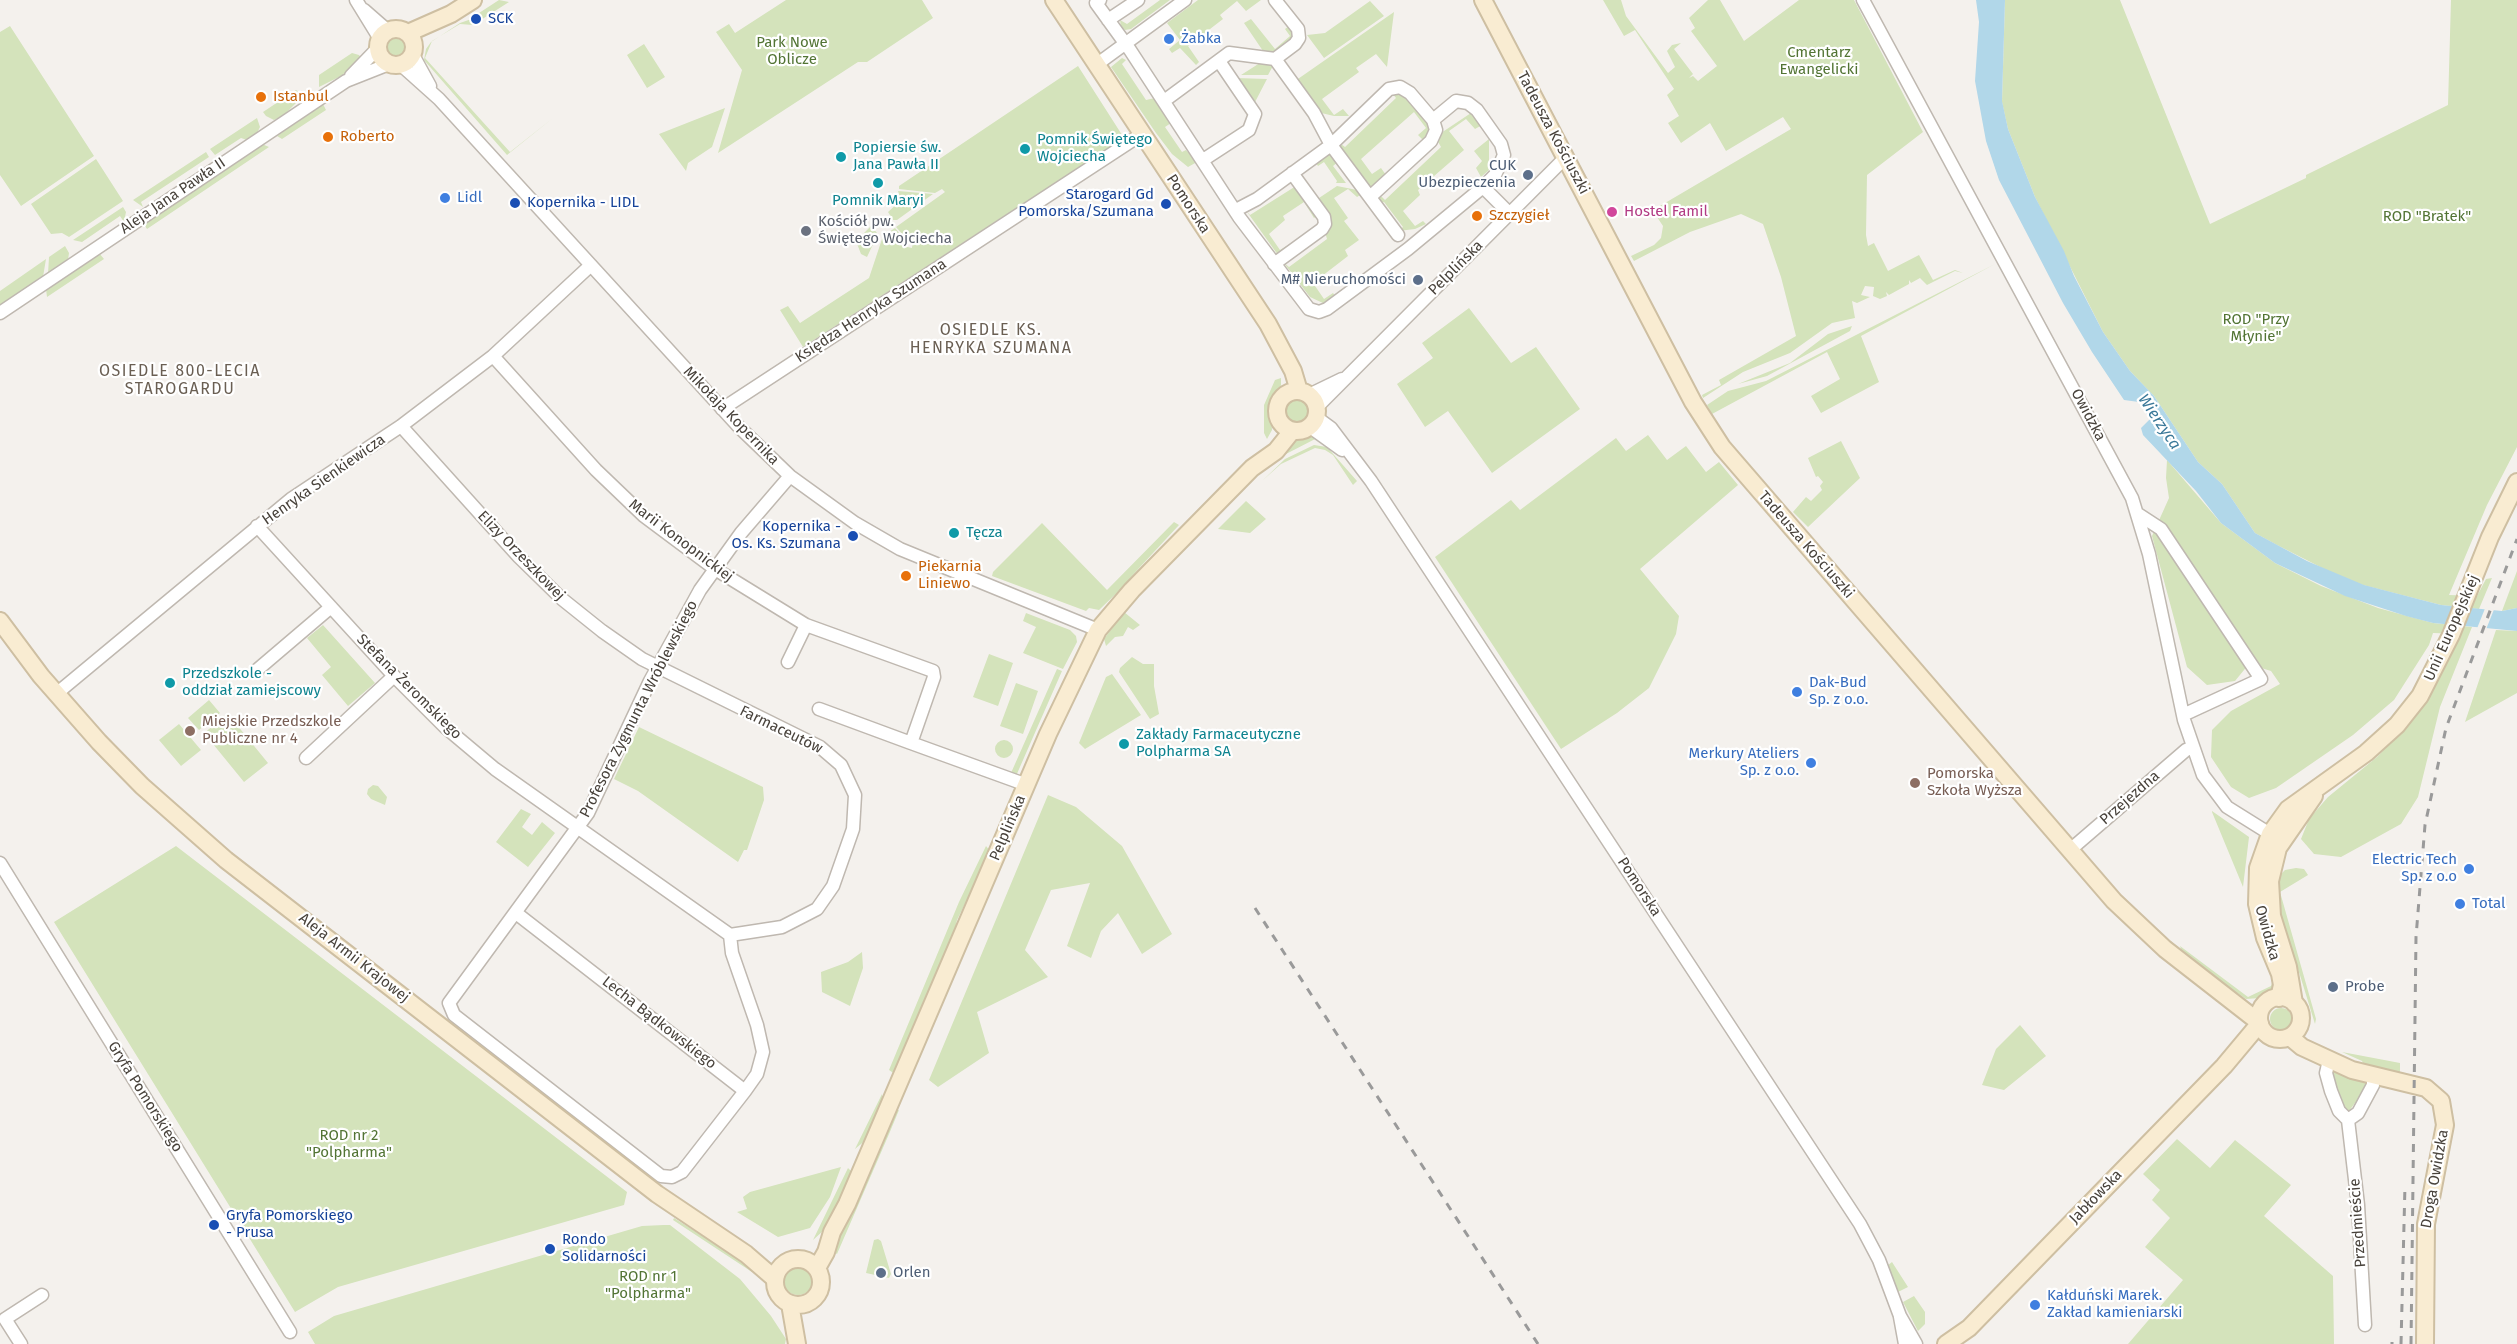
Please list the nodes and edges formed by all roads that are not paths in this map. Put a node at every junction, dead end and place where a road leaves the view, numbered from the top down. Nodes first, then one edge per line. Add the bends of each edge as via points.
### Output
1 (473, 0) edge
2 (1054, 0) edge
3 (1100, 0) edge
4 (1138, 0) edge
5 (1185, 0) edge
6 (1275, 0) edge
7 (1483, 0) edge
8 (1863, 0) edge
9 (358, 4) edge
10 (1108, 20) junction
11 (382, 39) junction
12 (1126, 44) junction
13 (405, 52) junction
14 (1275, 59) junction
15 (1219, 61) junction
16 (1096, 65) junction
17 (346, 81) junction
18 (1164, 101) junction
19 (1432, 120) junction
20 (1142, 134) junction
21 (1331, 145) junction
22 (1203, 160) junction
23 (1566, 160) junction
24 (1292, 173) junction
25 (1483, 188) junction
26 (1370, 197) junction
27 (1236, 210) junction
28 (1510, 214) junction
29 (1398, 235) dead end
30 (1274, 264) junction
31 (591, 265) junction
32 (0, 313) edge
33 (493, 356) junction
34 (1306, 405) junction
35 (722, 409) junction
36 (401, 426) junction
37 (1285, 427) junction
38 (790, 476) junction
39 (2517, 482) edge
40 (2138, 514) junction
41 (257, 526) junction
42 (714, 569) junction
43 (331, 607) junction
44 (0, 621) edge
45 (806, 625) junction
46 (1098, 630) junction
47 (788, 662) dead end
48 (657, 667) junction
49 (257, 670) dead end
50 (394, 676) junction
51 (56, 694) junction
52 (819, 709) dead end
53 (2183, 716) junction
54 (910, 743) junction
55 (2193, 747) junction
56 (306, 758) dead end
57 (1027, 785) junction
58 (579, 828) junction
59 (2276, 837) junction
60 (2070, 850) junction
61 (0, 863) edge
62 (516, 913) junction
63 (730, 935) junction
64 (2287, 1000) junction
65 (2263, 1022) junction
66 (2295, 1032) junction
67 (2329, 1060) junction
68 (2373, 1077) junction
69 (745, 1091) junction
70 (2348, 1120) junction
71 (812, 1264) junction
72 (778, 1272) junction
73 (42, 1295) dead end
74 (798, 1304) junction
75 (1900, 1316) junction
76 (2365, 1325) dead end
77 (1969, 1328) junction
78 (290, 1332) dead end
79 (21, 1344) edge
80 (798, 1344) edge
81 (1905, 1344) edge
82 (1916, 1344) edge
83 (1946, 1344) edge
84 (1959, 1344) edge
85 (2425, 1344) edge

1 - 13 street, Aleja Jana Pawła II
2 - 16 street, Pomorska
3 - 10 street via 1096,3
4 - 10 street
5 - 12 street
6 - 14 street via 1298,29 1299,38
7 - 23 street, Tadeusza Kościuszki
8 - 40 street, Owidzka via 2056,354
9 - 11 street
10 - 12 street
11 - 13 street via 398,29
11 - 13 street via 383,60
11 - 17 street, Aleja Jana Pawła II
12 - 16 street
12 - 18 street
13 - 17 street, Aleja Jana Pawła II
13 - 31 street, Mikołaja Kopernika via 439,99
14 - 15 street via 1229,53
14 - 21 street via 1314,113
15 - 18 street
15 - 22 street via 1255,114 1249,130
16 - 20 street, Pomorska
17 - 32 street, Aleja Jana Pawła II
18 - 22 street
19 - 21 street via 1410,93 1400,87 1389,89
19 - 25 street via 1456,101 1477,110 1501,144 1504,155 1495,175
19 - 26 street via 1436,131 1431,141
20 - 34 street, Pomorska via 1263,318 1284,373
20 - 35 street, Księdza Henryka Szumana
21 - 24 street
21 - 26 street
22 - 27 street
23 - 28 street, Pelplińska
23 - 60 street, Tadeusza Kościuszki via 1693,402 1722,447
24 - 27 street
24 - 30 street via 1325,224
25 - 28 street
25 - 30 street via 1408,249 1319,312 1310,309
26 - 29 street
27 - 30 street
28 - 34 street, Pelplińska via 1346,377
31 - 33 street, Henryka Sienkiewicza
31 - 35 street, Mikołaja Kopernika
33 - 36 street, Henryka Sienkiewicza
33 - 42 street, Marii Konopnickiej via 596,471 644,516
34 - 37 street
34 - 37 street, Pelplińska via 1277,407
34 - 75 street, Pomorska via 1324,436 1361,467 1860,1224 1879,1260
35 - 38 street, Mikołaja Kopernika
36 - 41 street, Henryka Sienkiewicza
36 - 48 street, Elizy Orzeszkowej via 540,579 602,631
37 - 46 street, Pelplińska via 1252,468
38 - 42 street, Profesora Zygmunta Wróblewskiego
38 - 46 street, Mikołaja Kopernika via 855,523 900,549
39 - 59 street, Unii Europejskiej via 2433,675 2397,725 2366,753 2288,809
40 - 53 street, Owidzka
40 - 53 street via 2161,529 2261,679
41 - 43 street, Stefana Żeromskiego
41 - 51 street, Henryka Sienkiewicza
42 - 45 street, Marii Konopnickiej
42 - 48 street, Profesora Zygmunta Wróblewskiego
43 - 49 street
43 - 50 street, Stefana Żeromskiego
44 - 51 street, Aleja Armii Krajowej
45 - 47 street
45 - 54 street, Marii Konopnickiej via 933,671
46 - 57 street, Pelplińska
48 - 58 street, Profesora Zygmunta Wróblewskiego
48 - 63 street, Farmaceutów via 820,747 841,765 853,787 853,829 824,902 790,924
50 - 56 street
50 - 58 street, Stefana Żeromskiego via 495,769
51 - 72 street, Aleja Armii Krajowej via 142,786 226,860 657,1194 746,1254 766,1257
52 - 54 street
53 - 55 street, Owidzka
54 - 57 street
55 - 59 street, Owidzka via 2203,775 2218,798
55 - 60 street, Przejezdna
57 - 71 street, Pelplińska via 846,1204
58 - 62 street, Profesora Zygmunta Wróblewskiego
58 - 63 street
59 - 64 street, Owidzka via 2259,868 2257,904
60 - 65 street, Tadeusza Kościuszki via 2114,901 2156,941 2213,988
61 - 78 street, Gryfa Pomorskiego
62 - 69 street, Lecha Bądkowskiego
62 - 69 street, Profesora Zygmunta Wróblewskiego via 450,997 454,1015 661,1176 672,1177 682,1172
63 - 69 street via 763,1052 757,1074
64 - 65 street via 2268,1002
64 - 66 street via 2301,1014
65 - 66 street via 2278,1039
65 - 77 street, Jabłowska via 2241,1057 2224,1066
66 - 67 street, Droga Owidzka via 2302,1047
67 - 68 street, Droga Owidzka
67 - 70 street, Przedmieście via 2326,1073 2331,1091 2339,1111
68 - 70 street via 2373,1085 2358,1113
68 - 85 street, Droga Owidzka via 2426,1088 2438,1097 2445,1116 2426,1224
70 - 76 street, Przedmieście
71 - 72 street via 793,1259
71 - 74 street via 820,1287 815,1298
72 - 74 street via 776,1291
73 - 79 street via 6,1319
74 - 80 street
75 - 81 street, Pomorska
75 - 82 street, Pomorska
77 - 83 street, Jabłowska
77 - 84 street, Jabłowska

